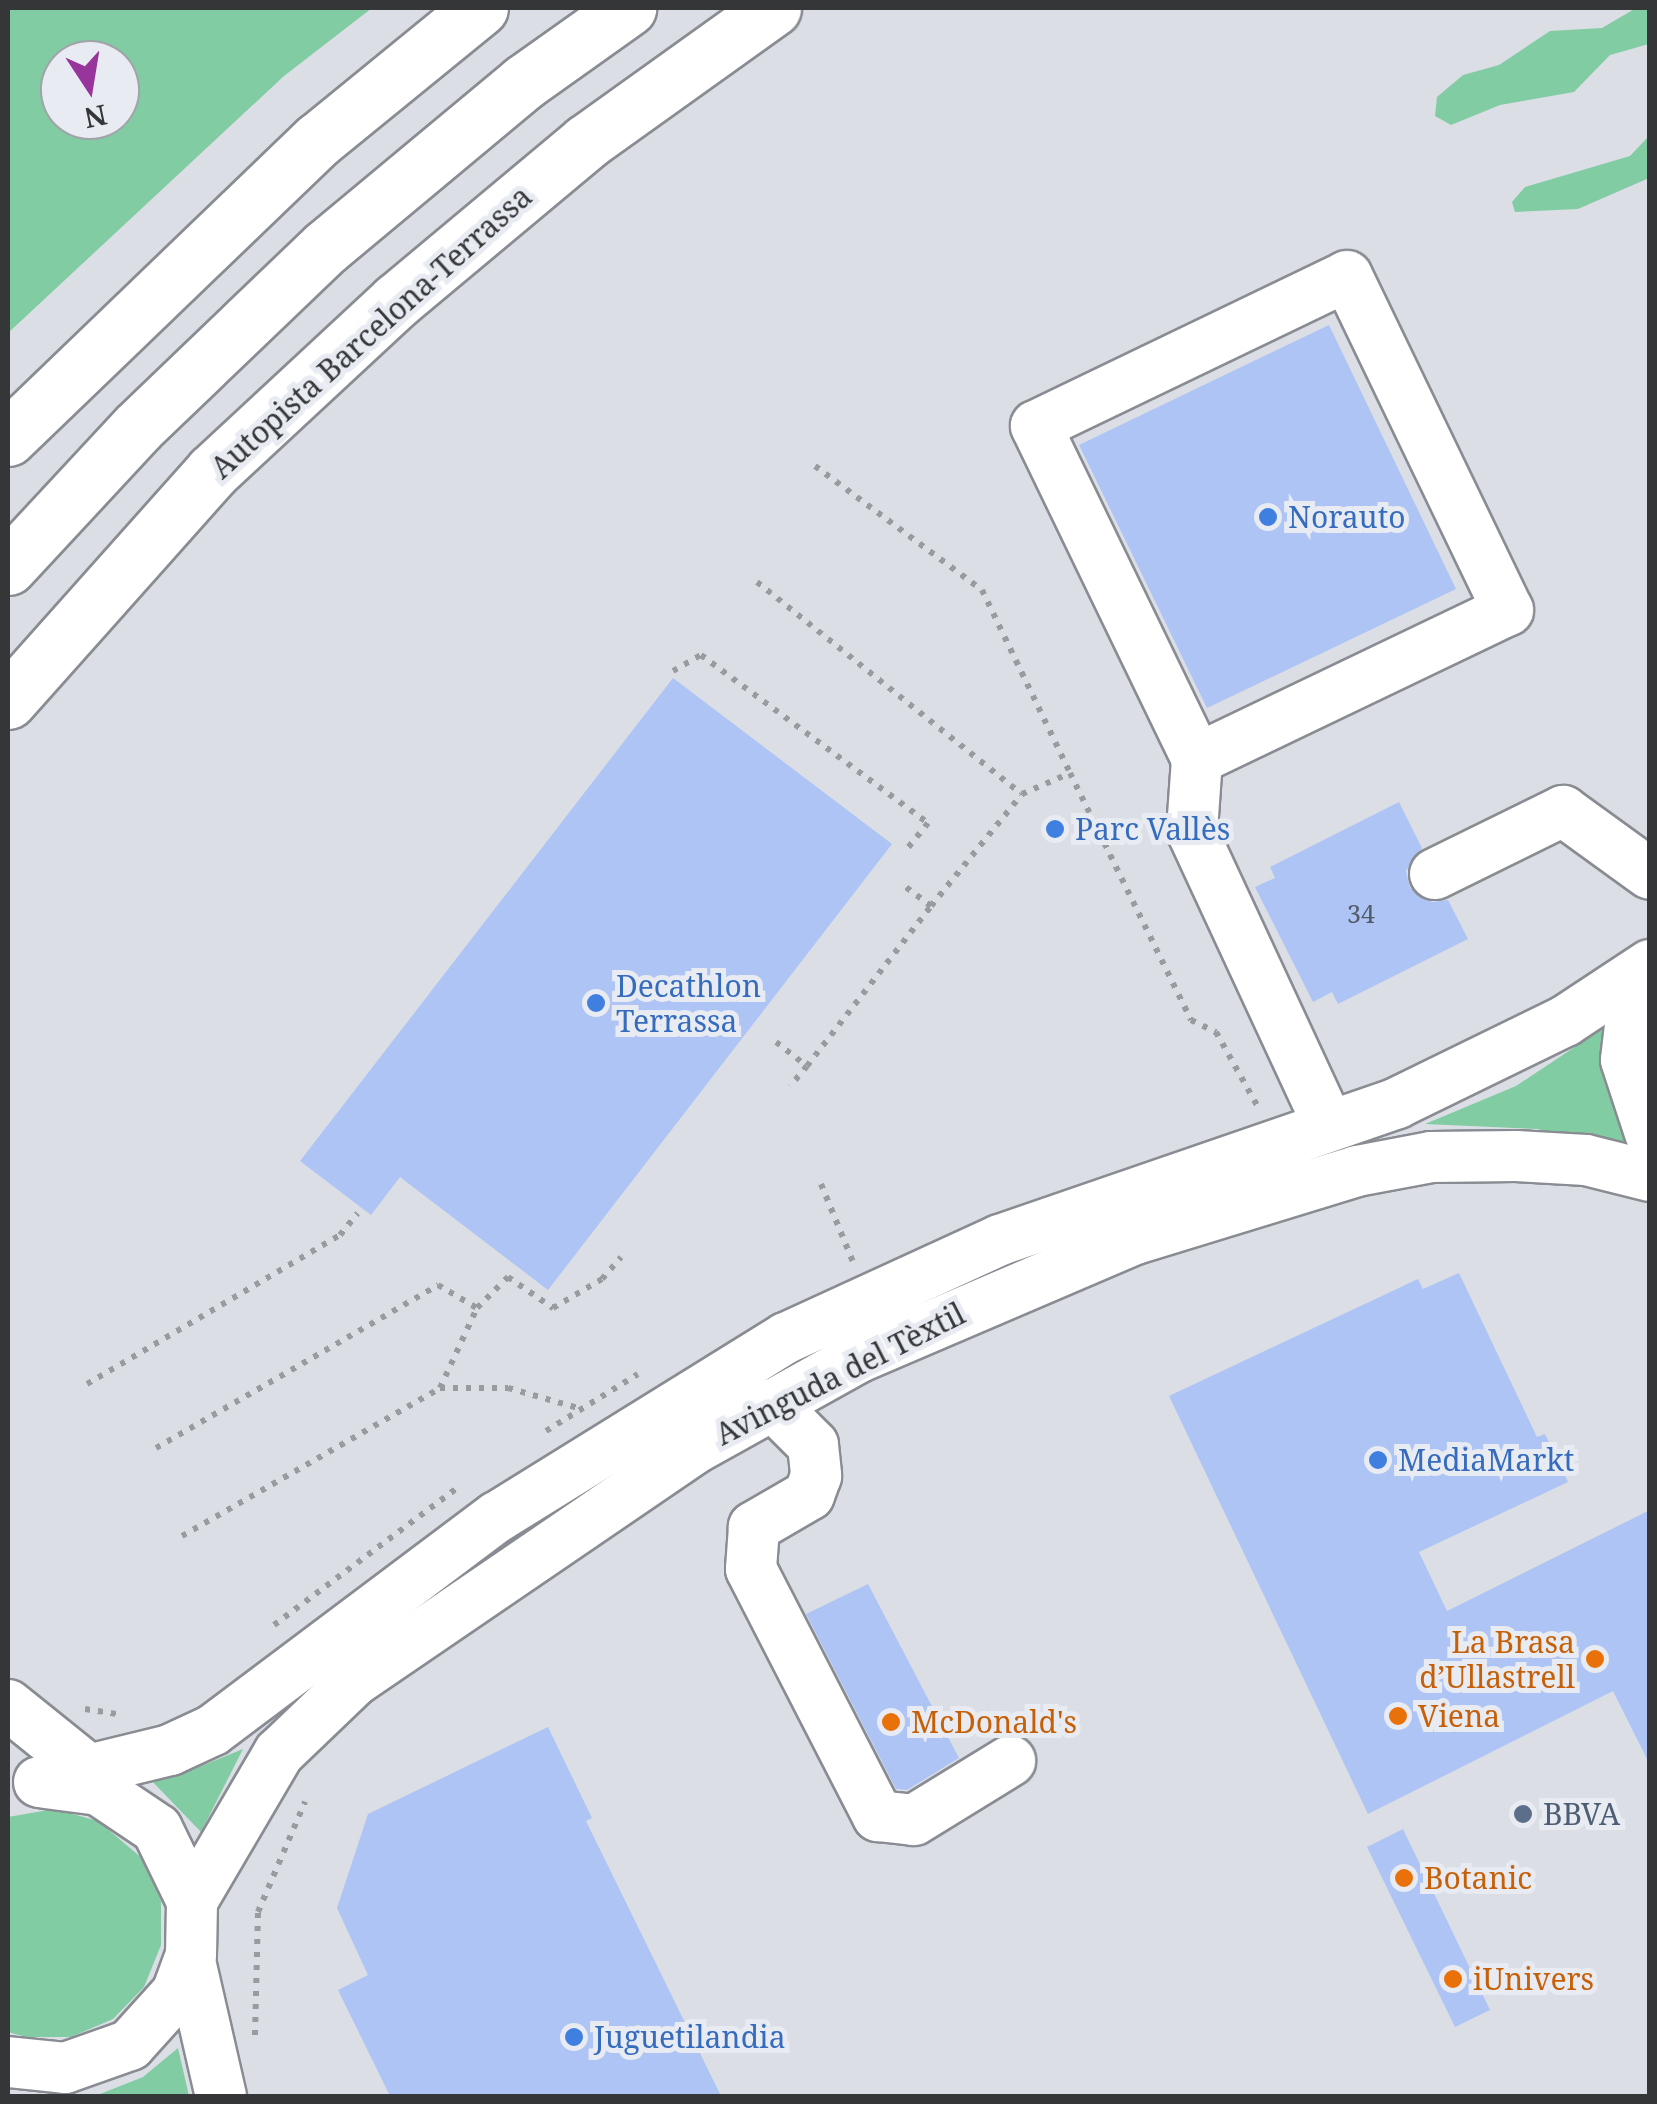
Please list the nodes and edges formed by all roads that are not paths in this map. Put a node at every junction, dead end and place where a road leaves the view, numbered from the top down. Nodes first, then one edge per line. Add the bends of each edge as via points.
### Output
1 (480, 8) edge
2 (628, 8) edge
3 (773, 8) edge
4 (318, 140) junction
5 (8, 402) edge
6 (8, 438) edge
7 (8, 567) edge
8 (8, 700) edge
9 (1197, 759) junction
10 (1435, 874) dead end
11 (1650, 874) edge
12 (1650, 968) edge
13 (1328, 1124) junction
14 (1650, 1133) edge
15 (1650, 1176) edge
16 (772, 1404) junction
17 (8, 1705) edge
18 (1010, 1761) dead end
19 (47, 1770) edge
20 (192, 1901) junction
21 (190, 1961) junction
22 (8, 2065) edge
23 (45, 2096) edge
24 (221, 2096) edge

1 - 4 highway
2 - 7 highway via 524,82 326,248 138,427
3 - 8 highway, Autopista Barcelona-Terrassa via 586,142 396,301 213,471
4 - 5 highway via 220,193
4 - 6 highway
9 - 9 street via 1036,426 1347,276 1508,610
9 - 13 street via 1192,830
10 - 11 street via 1563,811
12 - 13 street, Avinguda del Tèxtil via 1467,1072
12 - 14 street via 1632,1008 1626,1060
13 - 19 street, Avinguda del Tèxtil via 1000,1240 786,1338 497,1517 196,1737
15 - 16 street, Avinguda del Tèxtil via 1586,1160 1516,1156 1432,1158 1340,1175 1135,1239 946,1316
16 - 18 street via 813,1445 816,1476 809,1495 754,1528 751,1569 878,1816 914,1820
16 - 20 street, Avinguda del Tèxtil via 519,1563 354,1681 279,1753
17 - 19 street
19 - 20 street via 126,1802 157,1828
20 - 21 street
21 - 22 street via 157,2022 130,2045 65,2068
21 - 24 street
22 - 23 street

